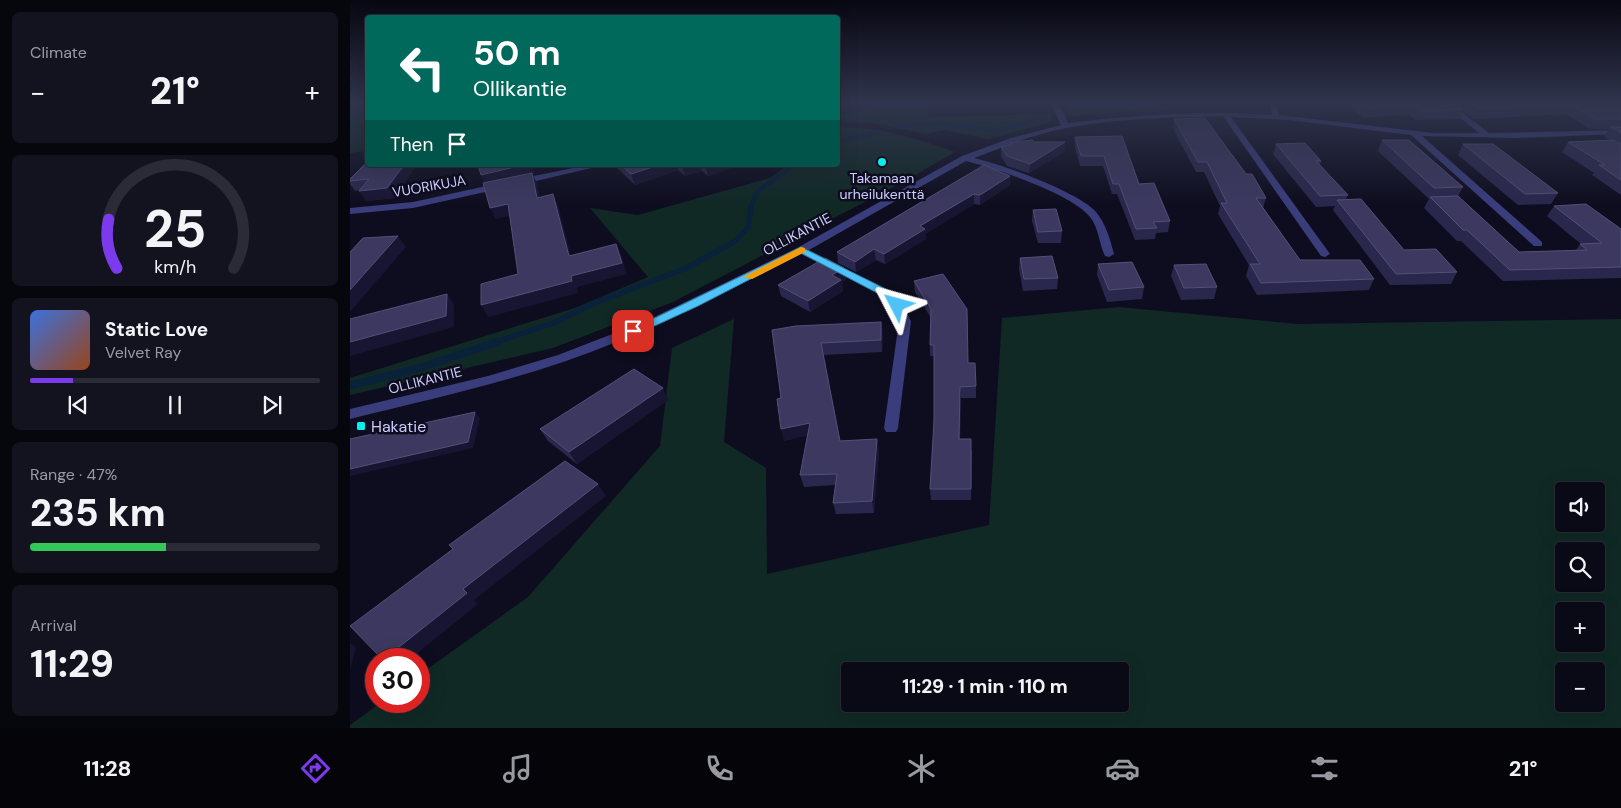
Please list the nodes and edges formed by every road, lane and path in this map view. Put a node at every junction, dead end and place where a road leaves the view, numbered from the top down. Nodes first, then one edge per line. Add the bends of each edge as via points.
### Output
1 (1025, 137) edge
2 (1241, 137) edge
3 (1420, 137) edge
4 (1595, 137) edge
5 (1607, 144) edge
6 (965, 158) junction
7 (591, 167) edge
8 (354, 211) edge
9 (350, 219) edge
10 (1538, 244) dead end
11 (801, 250) junction
12 (1108, 254) dead end
13 (1325, 254) dead end
14 (350, 414) edge
15 (891, 428) dead end

1 - 6 street, OLLIKANTIE
2 - 13 street
3 - 10 street
4 - 5 street
6 - 11 street, OLLIKANTIE
6 - 12 street via 1064,195 1088,209 1102,229
7 - 8 street, VUORIKUJA via 413,205
8 - 9 street
11 - 14 street, OLLIKANTIE via 650,324 562,358 489,380
11 - 15 street via 887,294 897,305 905,321

